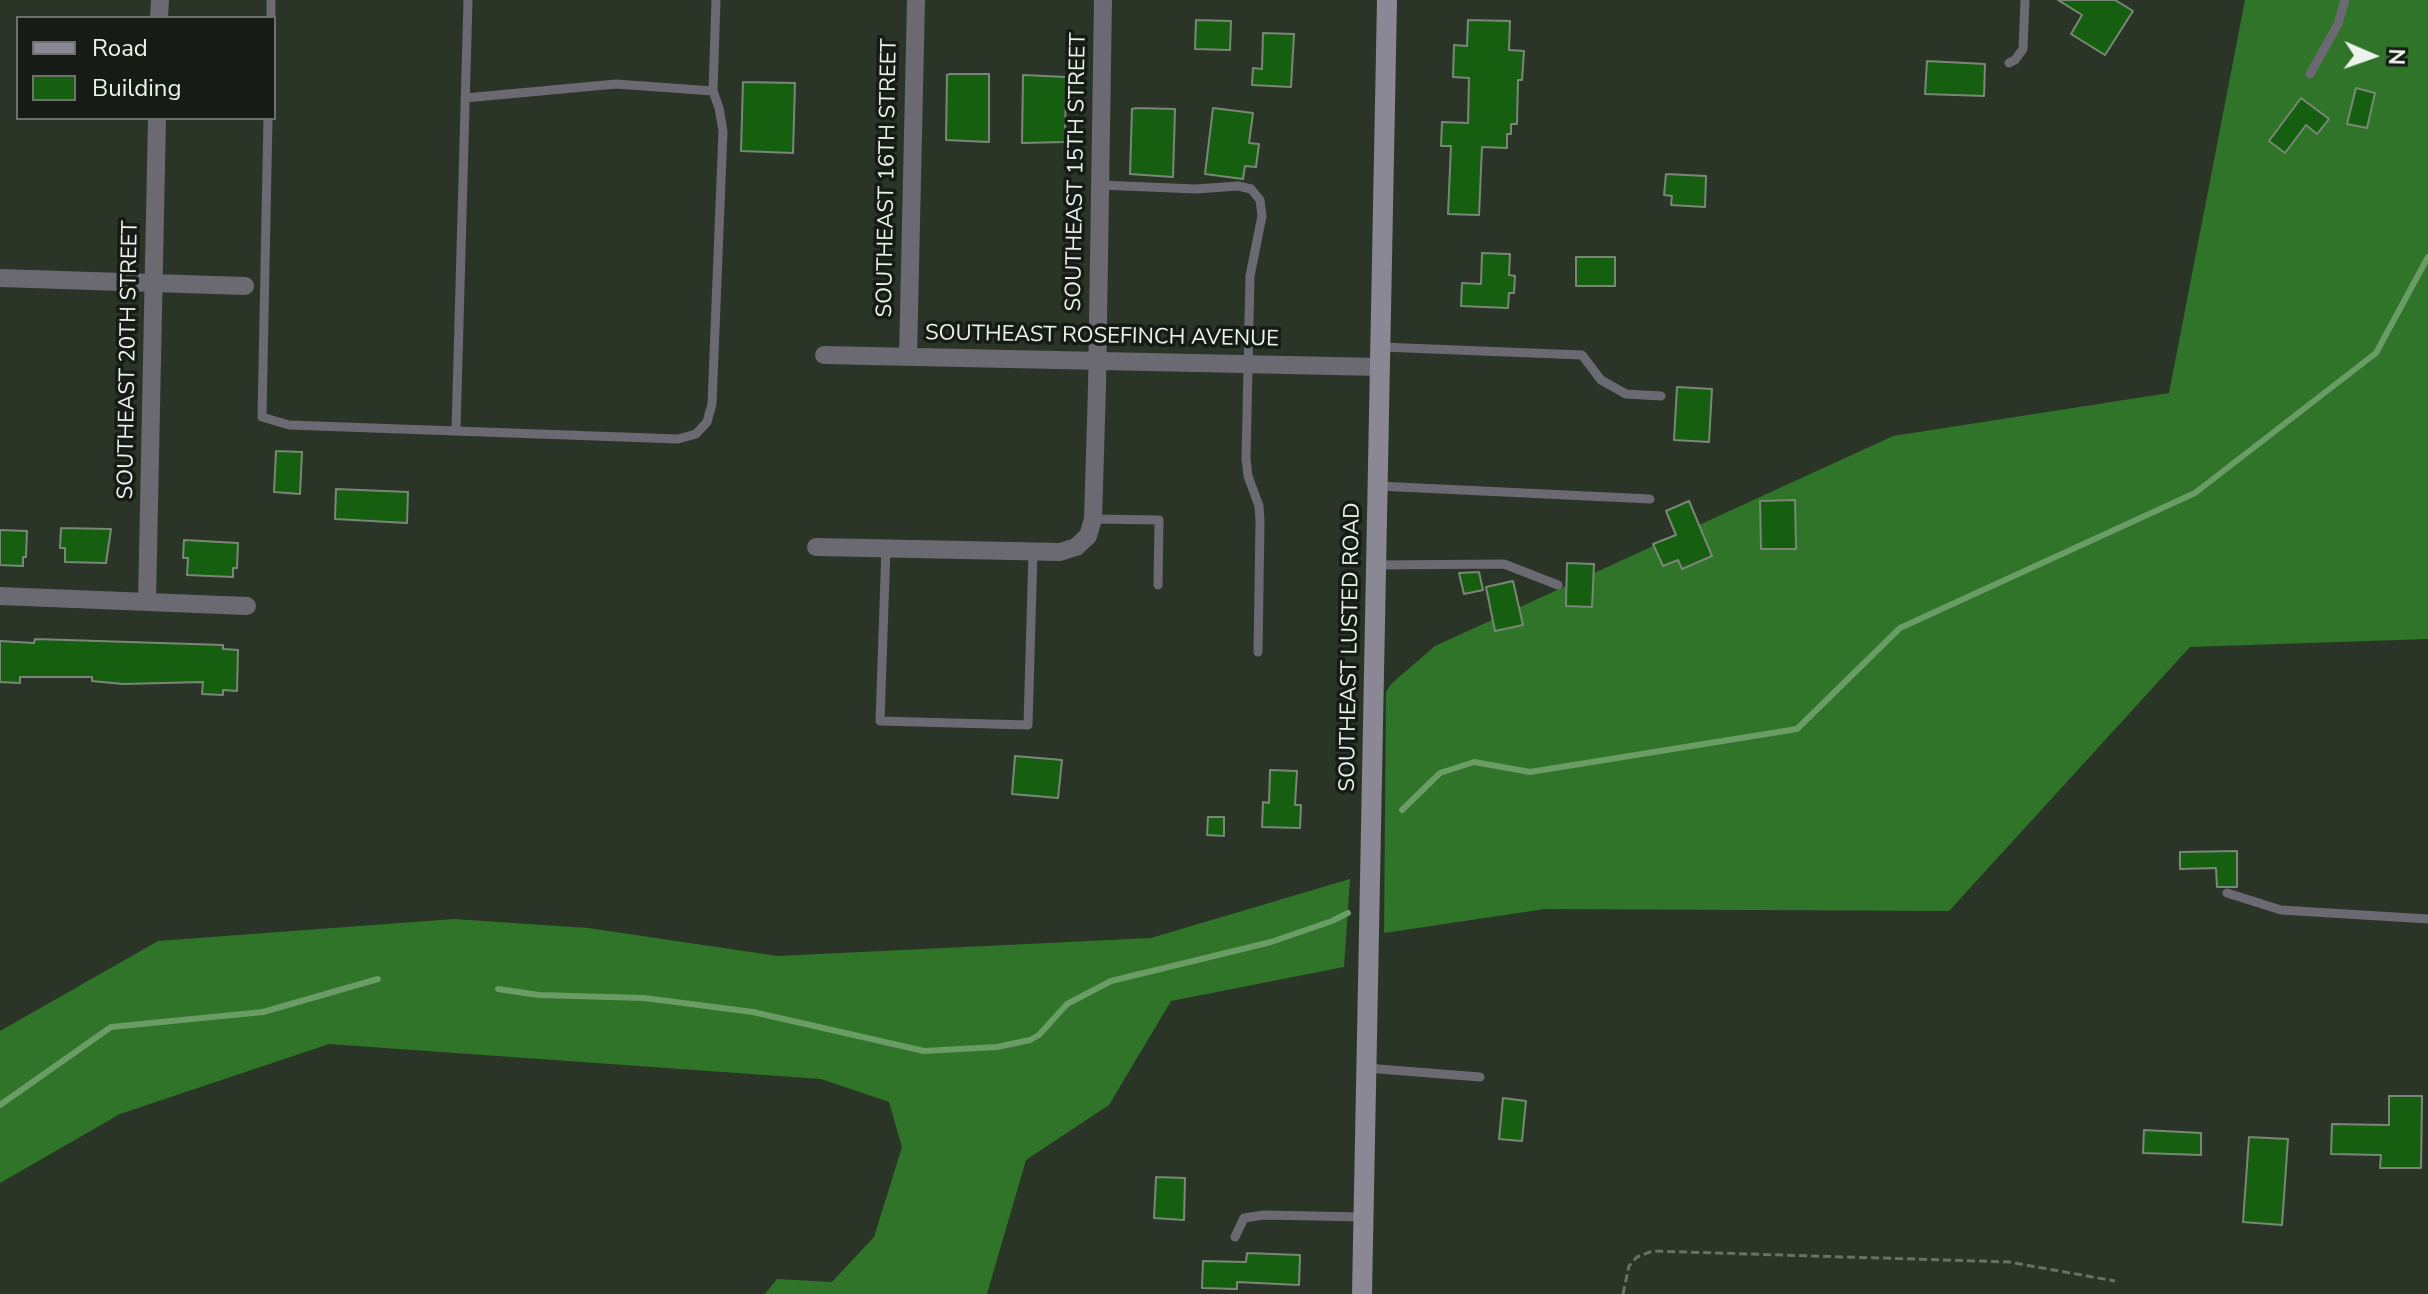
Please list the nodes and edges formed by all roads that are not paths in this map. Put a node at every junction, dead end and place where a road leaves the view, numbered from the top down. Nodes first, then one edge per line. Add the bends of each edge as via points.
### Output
1 (468, 0) edge
2 (716, 0) edge
3 (916, 0) edge
4 (1103, 0) edge
5 (1387, 0) edge
6 (2025, 0) edge
7 (2345, 0) edge
8 (2009, 63) dead end
9 (2310, 74) dead end
10 (713, 91) junction
11 (465, 98) junction
12 (157, 120) edge
13 (268, 120) edge
14 (1100, 185) junction
15 (0, 278) edge
16 (154, 283) junction
17 (245, 286) dead end
18 (824, 355) dead end
19 (908, 357) junction
20 (1381, 357) junction
21 (1097, 361) junction
22 (1248, 364) junction
23 (1661, 396) dead end
24 (456, 430) junction
25 (1378, 486) junction
26 (1650, 499) dead end
27 (1090, 527) junction
28 (816, 547) dead end
29 (886, 548) junction
30 (1033, 551) junction
31 (1377, 565) junction
32 (1158, 585) dead end
33 (1558, 585) dead end
34 (0, 596) edge
35 (147, 602) junction
36 (247, 606) dead end
37 (1258, 652) dead end
38 (2227, 893) dead end
39 (2428, 919) edge
40 (1366, 1068) junction
41 (1480, 1077) dead end
42 (1363, 1217) junction
43 (1235, 1237) dead end
44 (1362, 1294) edge

1 - 11 lane
2 - 10 lane
3 - 19 street, SOUTHEAST 16TH STREET
4 - 14 street, SOUTHEAST 15TH STREET
5 - 20 main road, SOUTHEAST LUSTED ROAD
6 - 8 lane via 2023,49
7 - 9 lane
10 - 11 lane via 616,84
10 - 24 lane via 723,131 712,404 707,422 696,434 659,440
11 - 24 lane
12 - 16 street, SOUTHEAST 20TH STREET
13 - 24 lane via 262,417 289,425
14 - 21 street, SOUTHEAST 15TH STREET
14 - 22 lane via 1251,189 1260,200 1262,216 1252,258
15 - 16 street
16 - 17 street
16 - 35 street, SOUTHEAST 20TH STREET
18 - 19 street, SOUTHEAST ROSEFINCH AVENUE
19 - 21 street, SOUTHEAST ROSEFINCH AVENUE
20 - 22 street, SOUTHEAST ROSEFINCH AVENUE
20 - 23 lane via 1582,355 1601,380 1626,394
20 - 25 main road, SOUTHEAST LUSTED ROAD
21 - 22 street, SOUTHEAST ROSEFINCH AVENUE
21 - 27 street, SOUTHEAST 15TH STREET
22 - 37 lane via 1248,476 1260,521
25 - 26 lane
25 - 31 main road, SOUTHEAST LUSTED ROAD
27 - 30 street via 1083,542 1070,550
27 - 32 lane via 1159,520
28 - 29 street
29 - 30 street
29 - 30 lane via 880,721 1028,725
31 - 33 lane via 1504,564
31 - 40 main road, SOUTHEAST LUSTED ROAD
34 - 35 street
35 - 36 street
38 - 39 lane via 2281,910
40 - 41 lane
40 - 42 main road, SOUTHEAST LUSTED ROAD
42 - 43 lane via 1244,1218
42 - 44 main road, SOUTHEAST LUSTED ROAD

